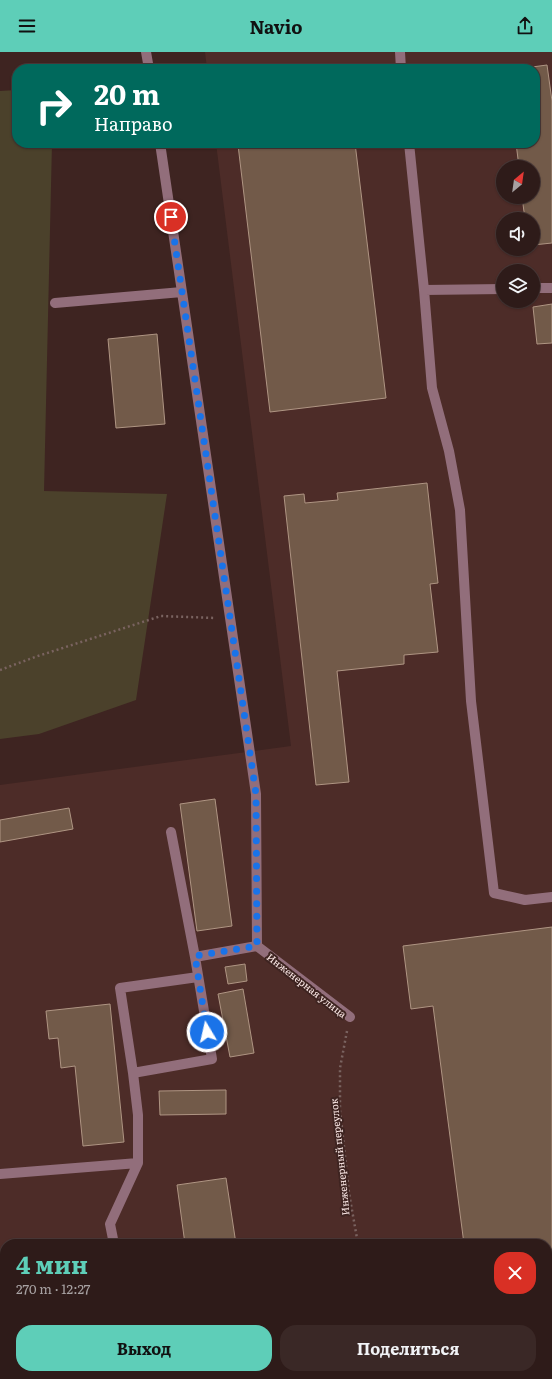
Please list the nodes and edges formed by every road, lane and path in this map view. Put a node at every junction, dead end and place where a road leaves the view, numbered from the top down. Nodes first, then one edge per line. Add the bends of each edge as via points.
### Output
1 (146, 52) edge
2 (400, 52) edge
3 (148, 64) edge
4 (401, 64) edge
5 (161, 148) edge
6 (410, 148) edge
7 (540, 288) edge
8 (552, 288) edge
9 (496, 289) edge
10 (424, 290) junction
11 (182, 292) junction
12 (56, 303) dead end
13 (230, 619) junction
14 (0, 670) edge
15 (171, 832) dead end
16 (552, 897) edge
17 (257, 946) junction
18 (195, 956) junction
19 (198, 977) junction
20 (350, 1017) joint
21 (340, 1068) joint
22 (133, 1073) junction
23 (138, 1163) junction
24 (0, 1174) edge
25 (113, 1239) edge
26 (357, 1239) edge

1 - 3 street
2 - 4 street
5 - 11 street, Инженерная улица
6 - 10 street
7 - 8 street
9 - 10 street
10 - 16 street via 432,388 449,451 460,510 471,701 494,893 525,900
11 - 12 street
11 - 13 street, Инженерная улица
13 - 14 path via 161,616
13 - 17 street, Инженерная улица via 256,794
15 - 18 street
17 - 18 street
17 - 20 street, Инженерная улица
18 - 19 street
19 - 22 street via 212,1059
19 - 22 street via 120,988
20 - 21 path, Инженерная улица
21 - 26 path, Инженерный переулок via 340,1110
22 - 23 street via 138,1115
23 - 24 street
23 - 25 street via 110,1224

